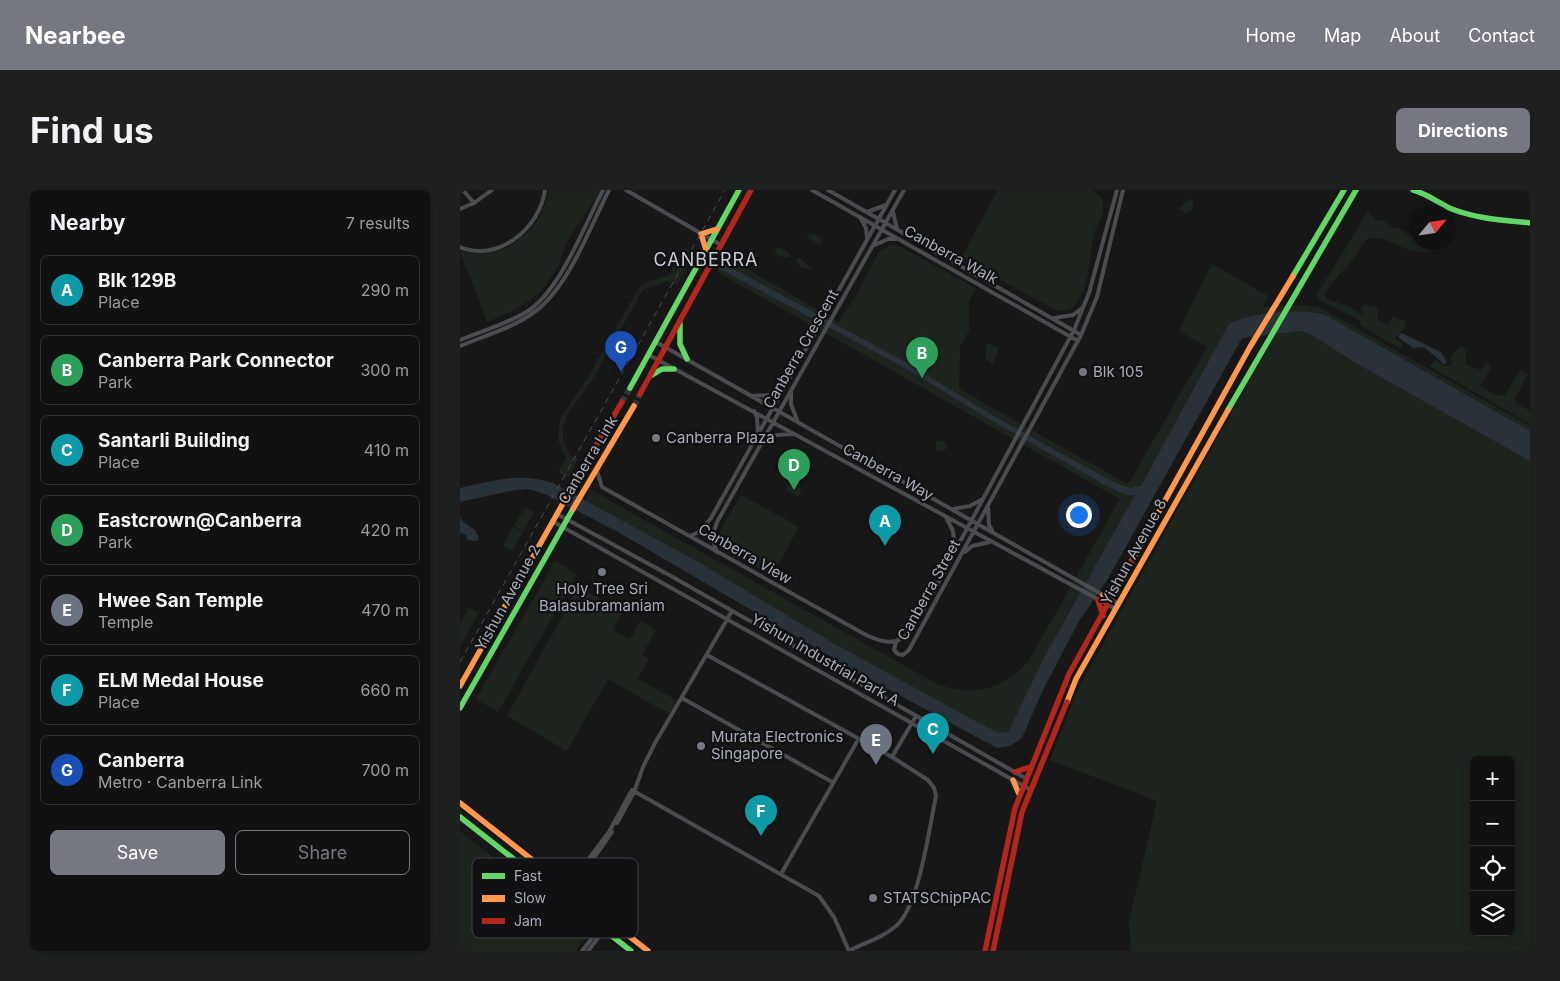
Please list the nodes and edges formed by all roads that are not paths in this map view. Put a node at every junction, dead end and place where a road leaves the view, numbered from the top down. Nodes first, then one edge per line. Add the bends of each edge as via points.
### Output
1 (463, 190) edge
2 (492, 190) edge
3 (546, 190) edge
4 (603, 190) edge
5 (609, 190) edge
6 (626, 190) edge
7 (739, 190) edge
8 (751, 190) edge
9 (812, 190) edge
10 (828, 190) edge
11 (895, 190) edge
12 (904, 190) edge
13 (1344, 190) edge
14 (1356, 190) edge
15 (1413, 190) edge
16 (1119, 191) edge
17 (1423, 192) edge
18 (474, 203) junction
19 (886, 205) junction
20 (460, 209) edge
21 (893, 210) junction
22 (867, 212) junction
23 (858, 215) junction
24 (878, 219) junction
25 (886, 223) junction
26 (1530, 223) edge
27 (875, 225) junction
28 (719, 229) junction
29 (883, 229) junction
30 (897, 229) junction
31 (701, 234) junction
32 (712, 240) junction
33 (867, 240) junction
34 (903, 241) junction
35 (721, 245) junction
36 (873, 246) junction
37 (460, 247) edge
38 (706, 250) junction
39 (1084, 306) junction
40 (1054, 318) junction
41 (680, 323) junction
42 (1074, 330) junction
43 (1081, 335) junction
44 (1070, 336) junction
45 (460, 340) edge
46 (1078, 341) junction
47 (656, 342) junction
48 (460, 346) edge
49 (666, 347) junction
50 (649, 355) junction
51 (687, 360) junction
52 (659, 361) junction
53 (674, 369) junction
54 (650, 376) junction
55 (630, 388) tunnel mouth
56 (783, 389) junction
57 (791, 391) junction
58 (640, 394) tunnel mouth
59 (752, 396) junction
60 (622, 402) tunnel mouth
61 (634, 406) tunnel mouth
62 (774, 408) junction
63 (753, 411) junction
64 (779, 411) junction
65 (768, 418) junction
66 (798, 421) junction
67 (773, 422) junction
68 (794, 434) junction
69 (758, 436) junction
70 (764, 440) junction
71 (597, 468) junction
72 (730, 485) junction
73 (738, 486) junction
74 (982, 500) junction
75 (988, 506) junction
76 (953, 509) junction
77 (557, 513) junction
78 (946, 517) junction
79 (567, 518) junction
80 (971, 519) junction
81 (552, 521) junction
82 (979, 523) junction
83 (562, 526) junction
84 (966, 528) junction
85 (994, 532) junction
86 (974, 533) junction
87 (690, 536) junction
88 (990, 542) junction
89 (955, 548) junction
90 (718, 554) junction
91 (962, 555) junction
92 (1116, 591) junction
93 (1102, 594) junction
94 (1098, 600) junction
95 (1110, 603) junction
96 (1117, 607) junction
97 (732, 611) junction
98 (1102, 616) junction
99 (728, 619) junction
100 (896, 642) junction
101 (707, 655) junction
102 (460, 686) edge
103 (682, 698) junction
104 (460, 708) edge
105 (916, 716) junction
106 (912, 723) junction
107 (858, 740) junction
108 (892, 757) junction
109 (1030, 767) junction
110 (1015, 772) junction
111 (1025, 778) junction
112 (1012, 780) junction
113 (832, 782) junction
114 (1034, 783) junction
115 (1023, 785) junction
116 (1031, 790) junction
117 (633, 791) junction
118 (1020, 795) junction
119 (460, 803) edge
120 (460, 817) edge
121 (512, 858) edge
122 (531, 858) edge
123 (591, 858) edge
124 (781, 874) junction
125 (592, 938) edge
126 (595, 938) edge
127 (614, 938) edge
128 (631, 938) edge
129 (582, 951) edge
130 (588, 951) edge
131 (631, 951) edge
132 (648, 951) edge
133 (848, 951) edge
134 (985, 951) edge
135 (993, 951) edge

1 - 18 street
2 - 18 street
3 - 37 street via 531,225 510,242 498,249 480,251
4 - 45 street via 547,294 516,317
5 - 48 street via 565,278 551,297 518,322
6 - 31 street
7 - 28 main road
8 - 35 main road
9 - 23 street, Canberra Walk
10 - 22 street, Canberra Walk
11 - 19 street, Canberra Crescent
12 - 21 street, Canberra Crescent
13 - 92 main road, Yishun Avenue 8 via 1250,347
14 - 96 main road, Yishun Avenue 8
15 - 17 main road
16 - 39 street, Canberra Street
16 - 43 street, Canberra Street via 1097,296
17 - 26 main road via 1450,208 1473,216
18 - 20 street
19 - 22 street
19 - 24 street, Canberra Crescent
21 - 25 street, Canberra Crescent
21 - 30 street
22 - 24 street, Canberra Walk
23 - 27 street, Canberra Walk
23 - 33 street via 866,228
24 - 25 street, Canberra Walk
24 - 27 street, Canberra Crescent
25 - 29 street, Canberra Crescent
25 - 30 street, Canberra Walk
27 - 29 street, Canberra Walk
27 - 33 street, Canberra Crescent
28 - 31 main road
28 - 32 main road
29 - 34 street, Canberra Walk
29 - 36 street, Canberra Crescent
30 - 40 street, Canberra Walk
31 - 32 street
31 - 38 main road
32 - 35 street
32 - 38 main road
33 - 56 street, Canberra Crescent
34 - 36 street via 888,239
34 - 44 street, Canberra Walk
35 - 41 main road
36 - 57 street, Canberra Crescent
38 - 47 main road
39 - 40 street via 1073,315
39 - 42 street, Canberra Street
40 - 42 street, Canberra Walk
41 - 49 main road
41 - 51 main road via 680,344
42 - 43 street, Canberra Walk
42 - 44 street, Canberra Street
43 - 46 street, Canberra Street
44 - 46 street, Canberra Walk
44 - 74 street, Canberra Street
46 - 75 street, Canberra Street
47 - 49 street, Canberra Way
47 - 50 main road
49 - 51 street, Canberra Way
49 - 52 main road
50 - 52 street, Canberra Way
50 - 55 main road
51 - 59 street, Canberra Way
52 - 53 street, Canberra Way
52 - 54 main road
53 - 54 main road
53 - 63 street, Canberra Way
54 - 58 main road
56 - 59 street via 771,395
56 - 62 street, Canberra Crescent
57 - 64 street, Canberra Crescent
57 - 66 street via 790,404
59 - 62 street, Canberra Way
60 - 77 main road, Canberra Link
61 - 71 main road, Canberra Link
62 - 64 street, Canberra Way
62 - 65 street, Canberra Crescent
63 - 65 street, Canberra Way
63 - 69 street
64 - 66 street, Canberra Way
64 - 67 street, Canberra Crescent
65 - 67 street, Canberra Way
65 - 69 street, Canberra Crescent
66 - 76 street, Canberra Way
67 - 68 street, Canberra Way
67 - 70 street, Canberra Crescent
68 - 70 street via 776,435
68 - 78 street, Canberra Way
69 - 72 street, Canberra Crescent
70 - 73 street, Canberra Crescent
71 - 79 main road, Canberra Link
71 - 87 street, Canberra View via 602,487
72 - 73 street
72 - 87 street, Canberra Crescent via 706,526
73 - 90 street, Canberra Crescent via 713,532
74 - 76 street
74 - 80 street, Canberra Street
75 - 82 street, Canberra Street
75 - 85 street via 989,525
76 - 80 street, Canberra Way
77 - 79 street, Yishun Industrial Park A
77 - 81 main road, Canberra Link
78 - 84 street, Canberra Way
78 - 89 street via 953,531
79 - 83 main road, Canberra Link
79 - 97 street, Yishun Industrial Park A
80 - 82 street, Canberra Way
80 - 84 street, Canberra Street
81 - 83 street, Yishun Industrial Park A
81 - 102 main road, Yishun Avenue 2
82 - 85 street, Canberra Way
82 - 86 street, Canberra Street
83 - 99 street, Yishun Industrial Park A
83 - 104 main road, Yishun Avenue 2
84 - 86 street, Canberra Way
84 - 89 street, Canberra Street
85 - 93 street, Canberra Way
86 - 88 street, Canberra Way
86 - 91 street, Canberra Street
87 - 90 street, Canberra View
88 - 91 street via 972,546
88 - 94 street, Canberra Way
89 - 100 street, Canberra Street via 913,629
90 - 100 street, Canberra View via 882,643
91 - 100 street, Canberra Street via 903,655 894,650
92 - 93 main road
92 - 95 main road, Yishun Avenue 8
93 - 95 street, Canberra Way
94 - 95 street, Canberra Way
94 - 98 main road
95 - 96 street, Canberra Way
95 - 98 main road, Yishun Avenue 8
96 - 114 main road, Yishun Avenue 8 via 1076,679
97 - 99 street, Yishun Industrial Park A
97 - 105 street, Yishun Industrial Park A
98 - 109 main road, Yishun Avenue 8 via 1069,674
99 - 101 street, Yishun Industrial Park A
99 - 106 street, Yishun Industrial Park A
101 - 103 street, Yishun Industrial Park A
101 - 107 street
103 - 113 street
103 - 117 street, Yishun Industrial Park A
105 - 106 street, Yishun Industrial Park A
105 - 110 street, Yishun Industrial Park A
106 - 108 street, Yishun Industrial Park A
106 - 112 street, Yishun Industrial Park A
107 - 108 street
107 - 113 street
108 - 133 street via 928,780 934,788 936,796 922,860 914,892 900,922 892,930
109 - 110 main road
109 - 111 main road, Yishun Avenue 8
110 - 111 street, Yishun Industrial Park A
111 - 114 street, Yishun Industrial Park A
111 - 115 main road, Yishun Avenue 8
112 - 115 street, Yishun Industrial Park A
112 - 118 main road
113 - 124 street
114 - 116 main road, Yishun Avenue 8
115 - 116 street, Yishun Industrial Park A
115 - 118 main road, Yishun Avenue 8
116 - 135 main road, Yishun Avenue 8 via 1022,812
117 - 123 street, Yishun Industrial Park A
117 - 124 street
118 - 134 main road, Yishun Avenue 8
119 - 122 main road
120 - 121 main road
124 - 133 street via 819,896 834,917
125 - 129 street
126 - 130 street
127 - 131 main road
128 - 132 main road

